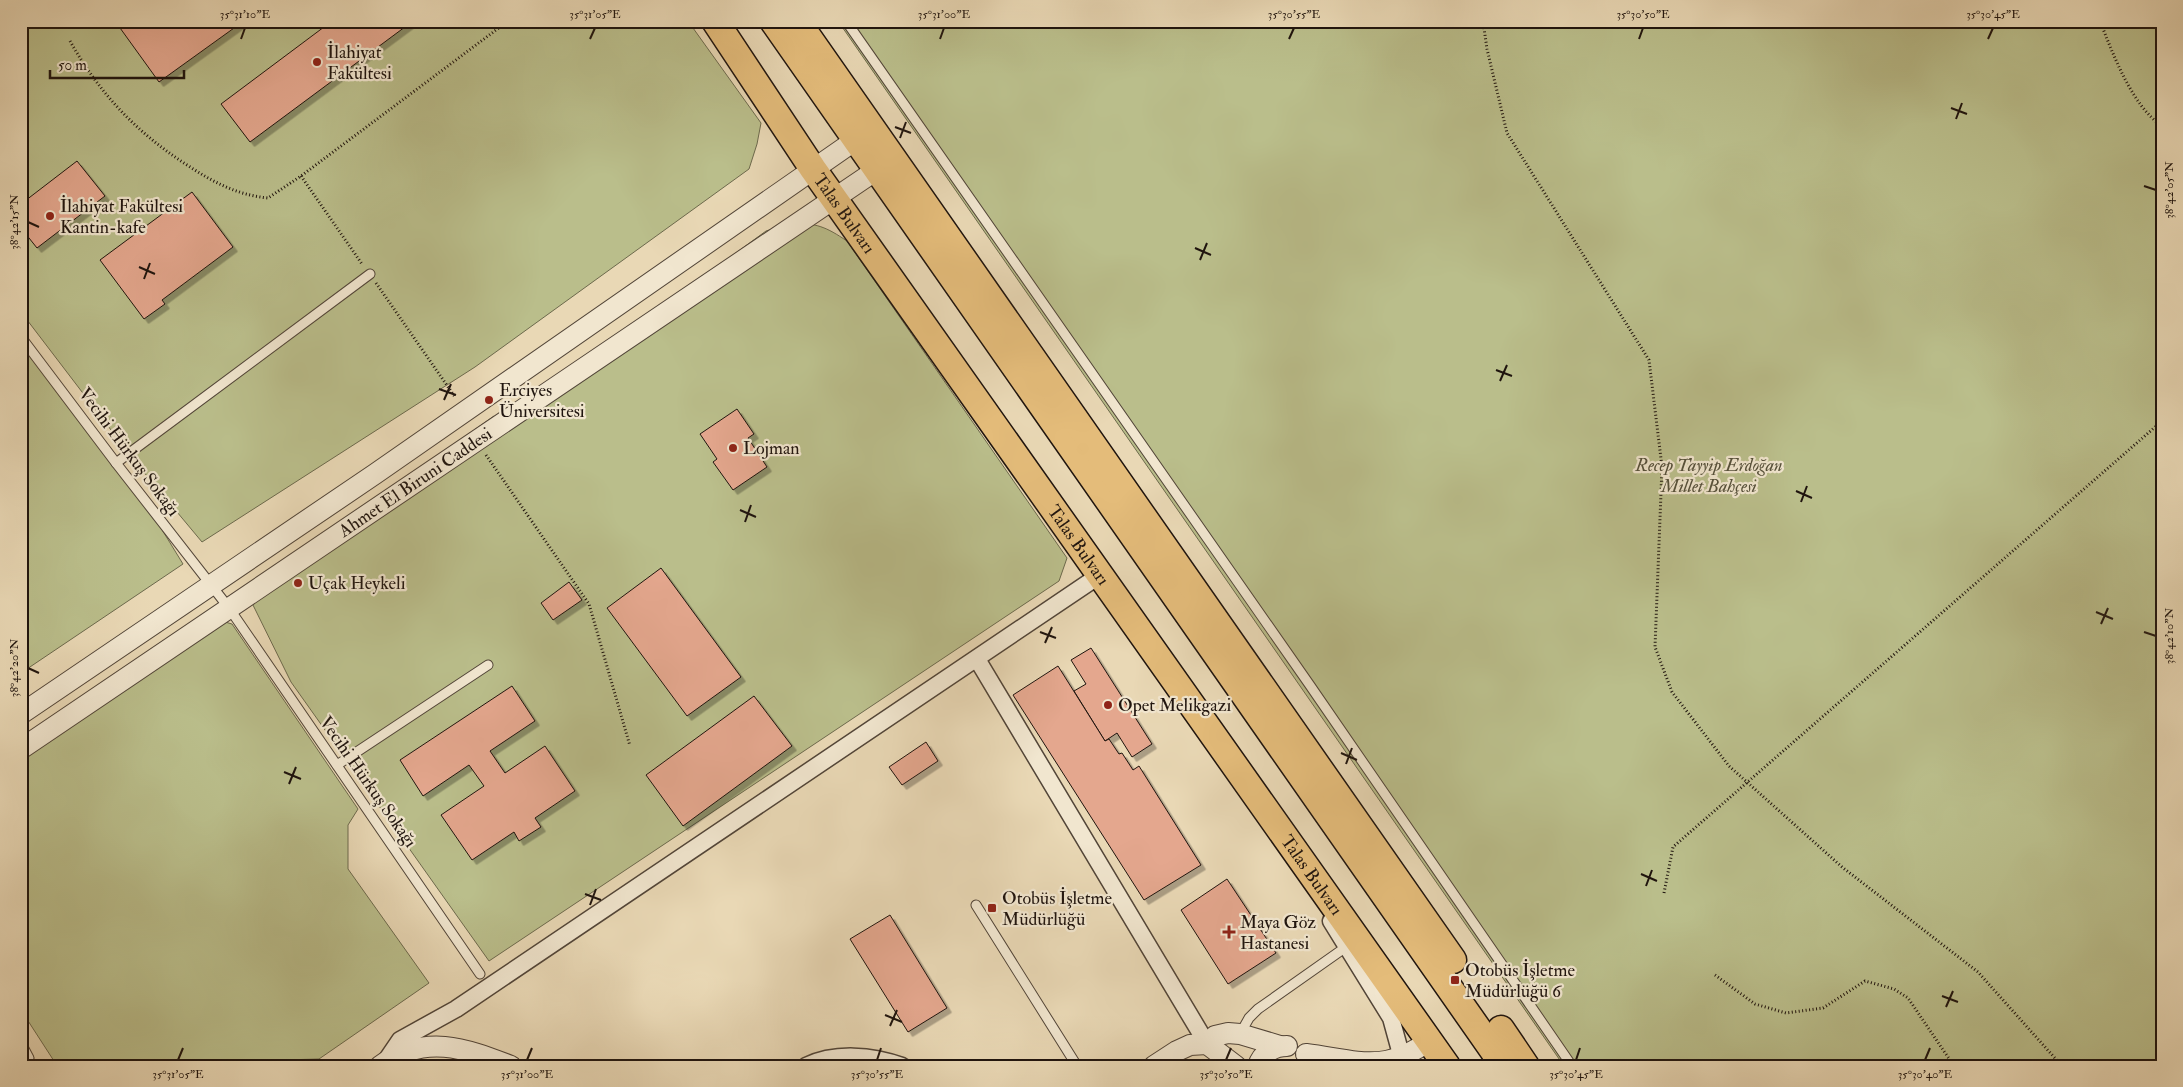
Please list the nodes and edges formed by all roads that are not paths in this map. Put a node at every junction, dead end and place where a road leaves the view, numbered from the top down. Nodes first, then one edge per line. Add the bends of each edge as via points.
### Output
1 (715, 21) edge
2 (774, 21) edge
3 (797, 21) edge
4 (846, 21) edge
5 (857, 139) junction
6 (812, 169) junction
7 (878, 170) junction
8 (834, 199) junction
9 (370, 274) road end
10 (21, 337) edge
11 (116, 463) junction
12 (307, 521) junction
13 (322, 544) junction
14 (1100, 575) junction
15 (212, 586) junction
16 (229, 608) junction
17 (977, 659) junction
18 (488, 665) dead end
19 (21, 714) edge
20 (21, 749) edge
21 (337, 766) junction
22 (1268, 813) junction
23 (976, 905) dead end
24 (1346, 947) junction
25 (480, 974) dead end
26 (1240, 1034) junction
27 (1430, 1040) junction
28 (21, 1043) edge
29 (1207, 1044) junction
30 (1280, 1046) junction
31 (21, 1058) edge
32 (1402, 1058) junction
33 (1309, 1060) edge
34 (383, 1064) edge
35 (510, 1066) edge
36 (806, 1066) edge
37 (902, 1066) edge
38 (1076, 1066) edge
39 (1154, 1066) edge
40 (1236, 1066) edge
41 (1258, 1066) edge
42 (1447, 1066) edge
43 (1504, 1066) edge
44 (1526, 1066) edge
45 (1572, 1066) edge

1 - 6 main road, Talas Bulvarı
2 - 5 main road
3 - 44 main road
4 - 45 lane
5 - 6 street, Ahmet El Biruni Caddesi
5 - 7 main road
6 - 8 main road, Talas Bulvarı
6 - 12 street, Ahmet El Biruni Caddesi
7 - 8 street, Ahmet El Biruni Caddesi
7 - 43 main road
8 - 13 street, Ahmet El Biruni Caddesi
8 - 14 main road, Talas Bulvarı
9 - 11 lane
10 - 11 lane, Vecihi Hürkuş Sokağı
11 - 15 lane, Vecihi Hürkuş Sokağı
12 - 13 street via 300,535 302,540 306,544
12 - 15 street, Ahmet El Biruni Caddesi
13 - 16 street, Ahmet El Biruni Caddesi
14 - 17 street
14 - 22 main road, Talas Bulvarı
15 - 16 lane, Vecihi Hürkuş Sokağı
15 - 19 street, Ahmet El Biruni Caddesi
16 - 20 street, Ahmet El Biruni Caddesi
16 - 21 lane, Vecihi Hürkuş Sokağı
17 - 29 street
17 - 34 street via 456,1010 400,1040
18 - 21 lane
21 - 25 lane, Vecihi Hürkuş Sokağı
22 - 24 street
22 - 27 main road, Talas Bulvarı
23 - 38 lane
24 - 26 lane via 1258,1009
24 - 32 street via 1391,1018
26 - 29 street via 1215,1036
26 - 30 street
27 - 32 street
27 - 42 main road, Talas Bulvarı
28 - 31 lane via 29,1058
29 - 39 street via 1190,1045
29 - 40 street
30 - 33 street via 1289,1046
30 - 41 street via 1264,1055
32 - 33 street via 1379,1063
34 - 35 street via 402,1053 442,1046 459,1048
36 - 37 street via 846,1056 868,1057

